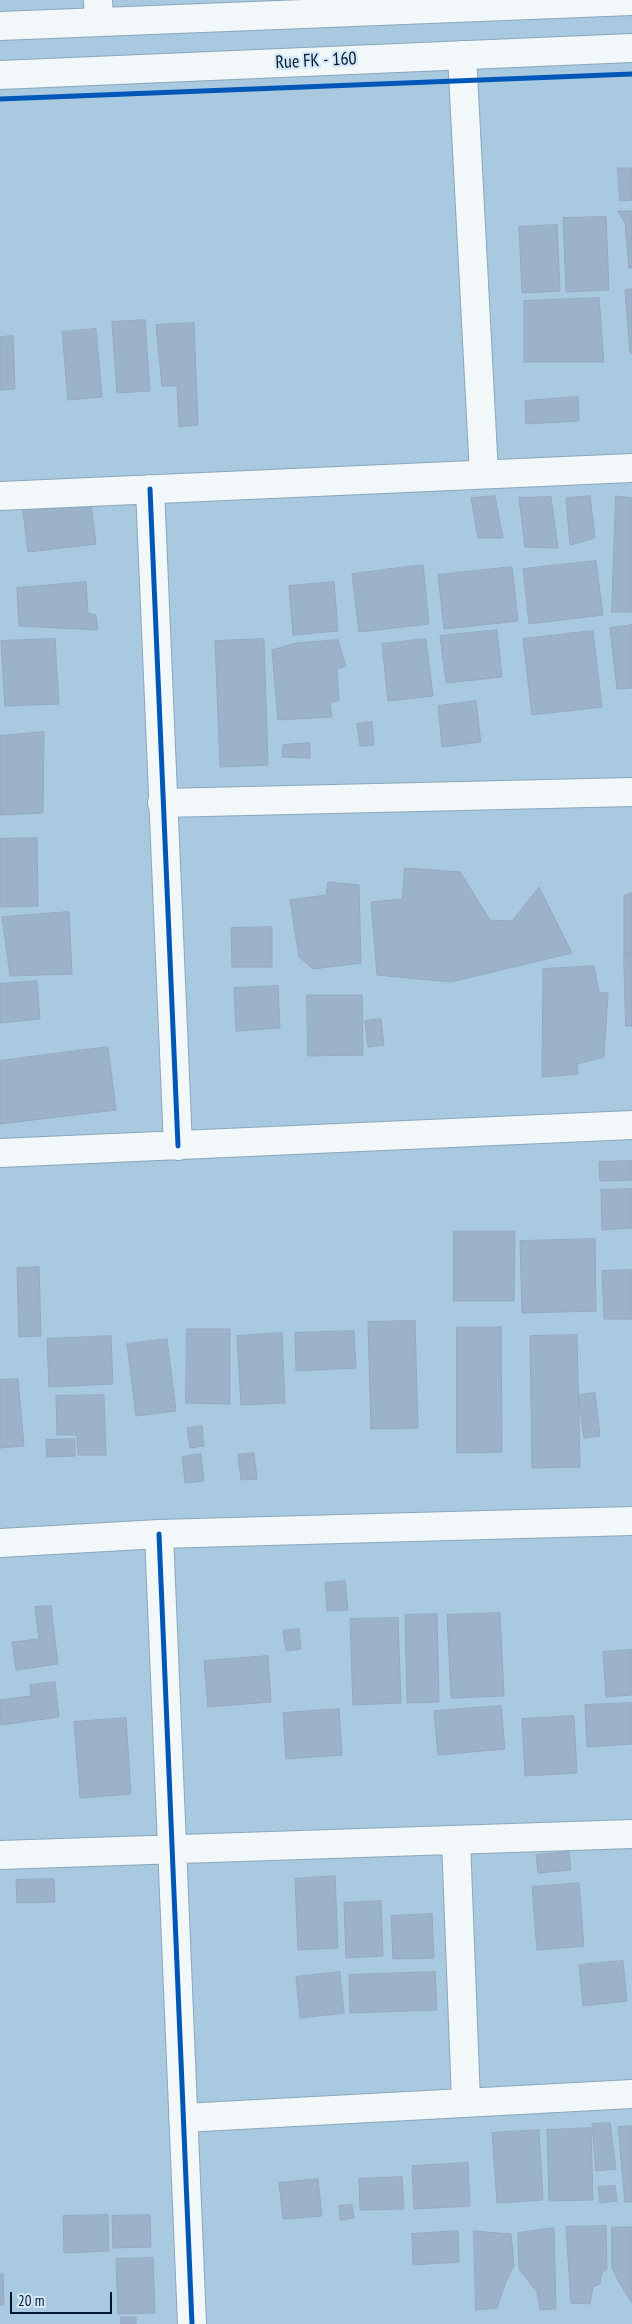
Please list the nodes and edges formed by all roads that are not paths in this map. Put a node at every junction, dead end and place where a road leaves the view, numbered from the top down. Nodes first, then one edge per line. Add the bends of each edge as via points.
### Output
1 (632, 1) edge
2 (99, 11) edge
3 (0, 26) edge
4 (632, 48) edge
5 (462, 55) junction
6 (0, 75) edge
7 (632, 468) edge
8 (484, 474) junction
9 (150, 488) junction
10 (0, 496) edge
11 (632, 792) edge
12 (162, 803) junction
13 (632, 1125) edge
14 (178, 1146) junction
15 (0, 1153) edge
16 (632, 1522) edge
17 (159, 1534) junction
18 (0, 1543) edge
19 (632, 1834) edge
20 (456, 1840) junction
21 (172, 1849) junction
22 (0, 1854) edge
23 (632, 2094) edge
24 (466, 2101) junction
25 (184, 2118) junction
26 (192, 2324) edge

1 - 2 street
2 - 3 street
4 - 5 street, Rue FK - 160
5 - 6 street, Rue FK - 160
5 - 8 street
7 - 8 street
8 - 9 street
9 - 10 street
9 - 12 street
11 - 12 street
12 - 14 street
13 - 14 street
14 - 15 street
16 - 17 street
17 - 18 street
17 - 21 street
19 - 20 street
20 - 21 street
20 - 24 street
21 - 22 street
21 - 25 street
23 - 24 street
24 - 25 street
25 - 26 street

